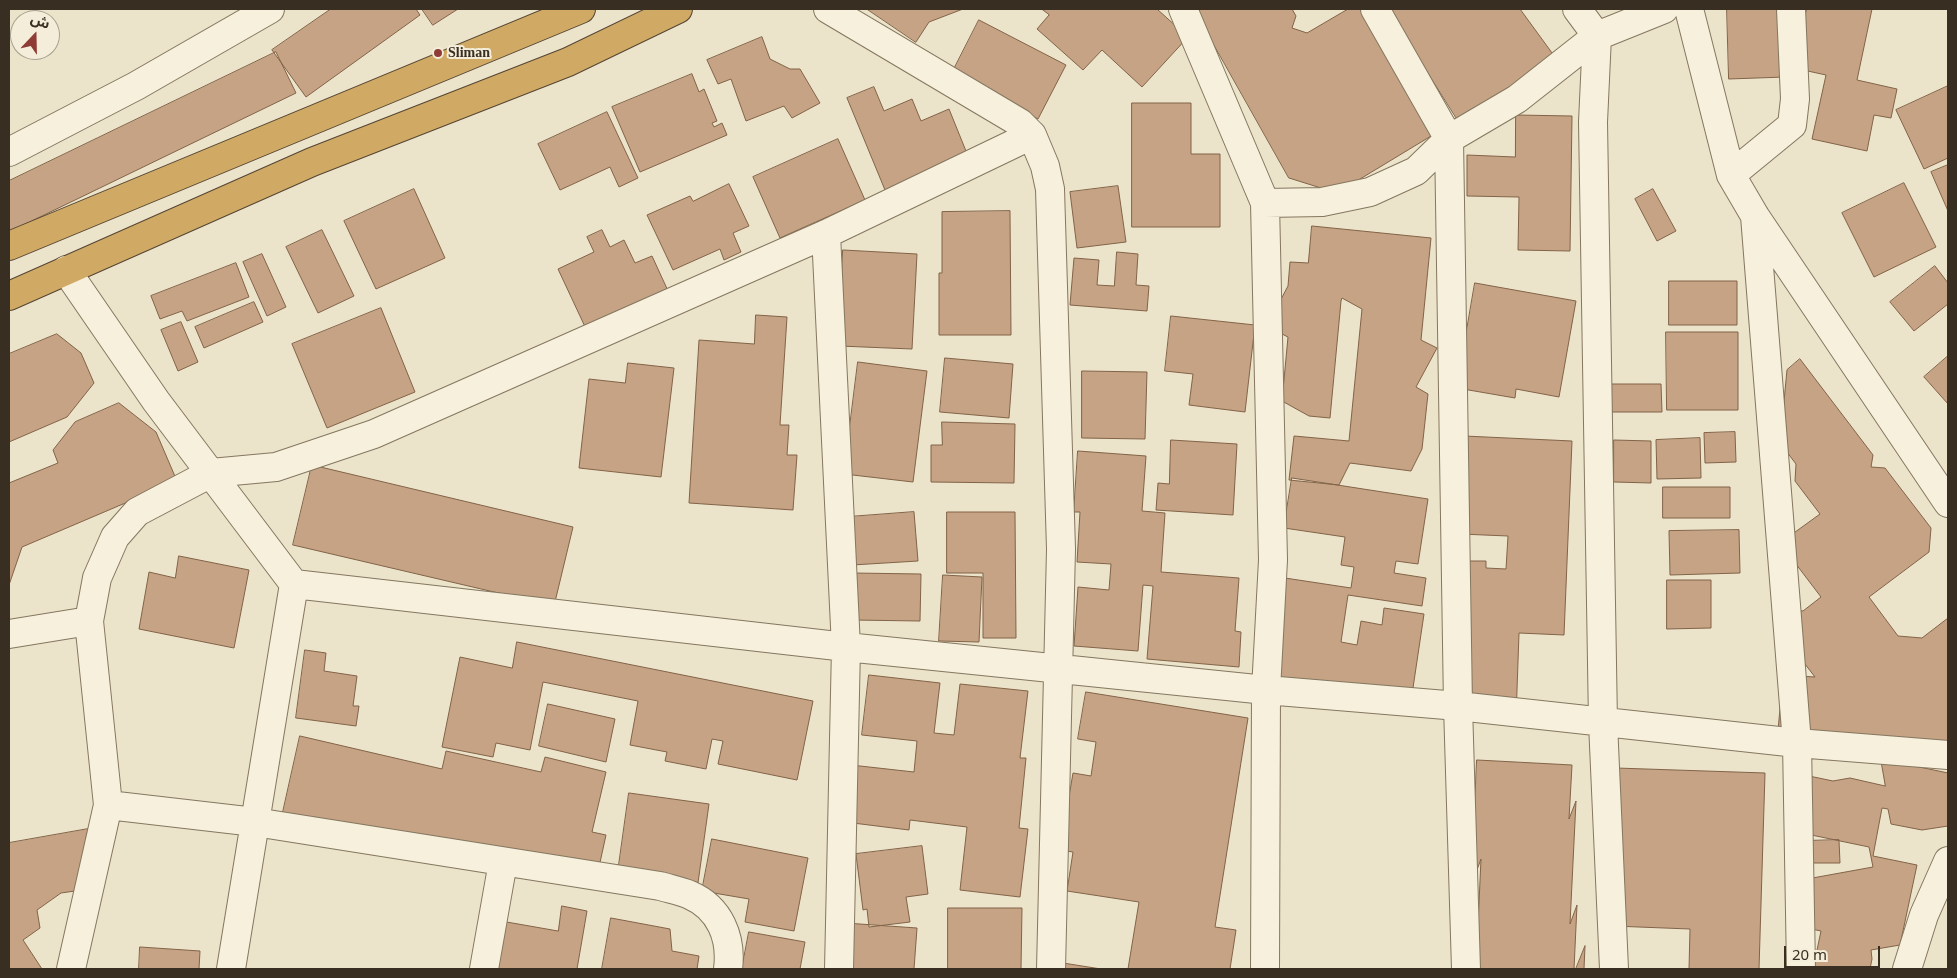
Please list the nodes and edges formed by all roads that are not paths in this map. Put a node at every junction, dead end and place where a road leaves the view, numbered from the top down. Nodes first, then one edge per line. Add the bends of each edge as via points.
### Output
1 (270, 9) edge
2 (581, 9) edge
3 (678, 9) edge
4 (828, 9) edge
5 (1183, 9) edge
6 (1375, 9) edge
7 (1577, 9) edge
8 (1664, 9) edge
9 (1689, 9) edge
10 (1791, 9) edge
11 (1597, 36) junction
12 (1032, 135) junction
13 (1449, 139) junction
14 (9, 152) edge
15 (1731, 175) junction
16 (1265, 204) junction
17 (1755, 216) junction
18 (826, 234) junction
19 (9, 246) edge
20 (66, 270) junction
21 (9, 296) edge
22 (211, 473) junction
23 (1948, 503) edge
24 (294, 584) junction
25 (89, 621) junction
26 (9, 634) edge
27 (846, 647) junction
28 (1058, 667) junction
29 (1266, 690) junction
30 (1458, 706) junction
31 (1603, 723) junction
32 (1797, 743) junction
33 (1948, 754) edge
34 (108, 805) junction
35 (255, 822) junction
36 (1948, 861) edge
37 (503, 862) junction
38 (71, 969) edge
39 (231, 969) edge
40 (484, 969) edge
41 (728, 969) edge
42 (839, 969) edge
43 (1051, 969) edge
44 (1265, 969) edge
45 (1466, 969) edge
46 (1614, 969) edge
47 (1801, 969) edge
48 (1907, 969) edge

1 - 14 street via 136,86
2 - 19 highway
3 - 20 highway via 568,62 312,162
4 - 12 street via 984,100 1020,123
5 - 16 street
6 - 13 street
7 - 11 street
8 - 11 street
9 - 15 street
10 - 15 street via 1796,99 1792,125
11 - 13 street via 1518,99
11 - 31 street via 1593,122
12 - 18 street
12 - 28 street via 1045,166 1050,189 1061,549
13 - 16 street via 1416,171 1370,192 1322,202
13 - 30 street
15 - 17 street
16 - 29 street via 1273,560
17 - 23 street
17 - 32 street
18 - 22 street via 374,434 276,467
18 - 27 street
20 - 21 highway
20 - 22 street via 156,401
22 - 24 street
22 - 25 street via 137,512 114,537 97,578
24 - 27 street
24 - 35 street
25 - 26 street
25 - 34 street
27 - 28 street
27 - 42 street
28 - 29 street
28 - 43 street
29 - 30 street
29 - 44 street
30 - 31 street
30 - 45 street
31 - 32 street
31 - 46 street
32 - 33 street
32 - 47 street
34 - 35 street
34 - 38 street
35 - 37 street
35 - 39 street
36 - 48 street via 1924,915
37 - 40 street
37 - 41 street via 660,886 690,895 712,909 723,925 728,945

